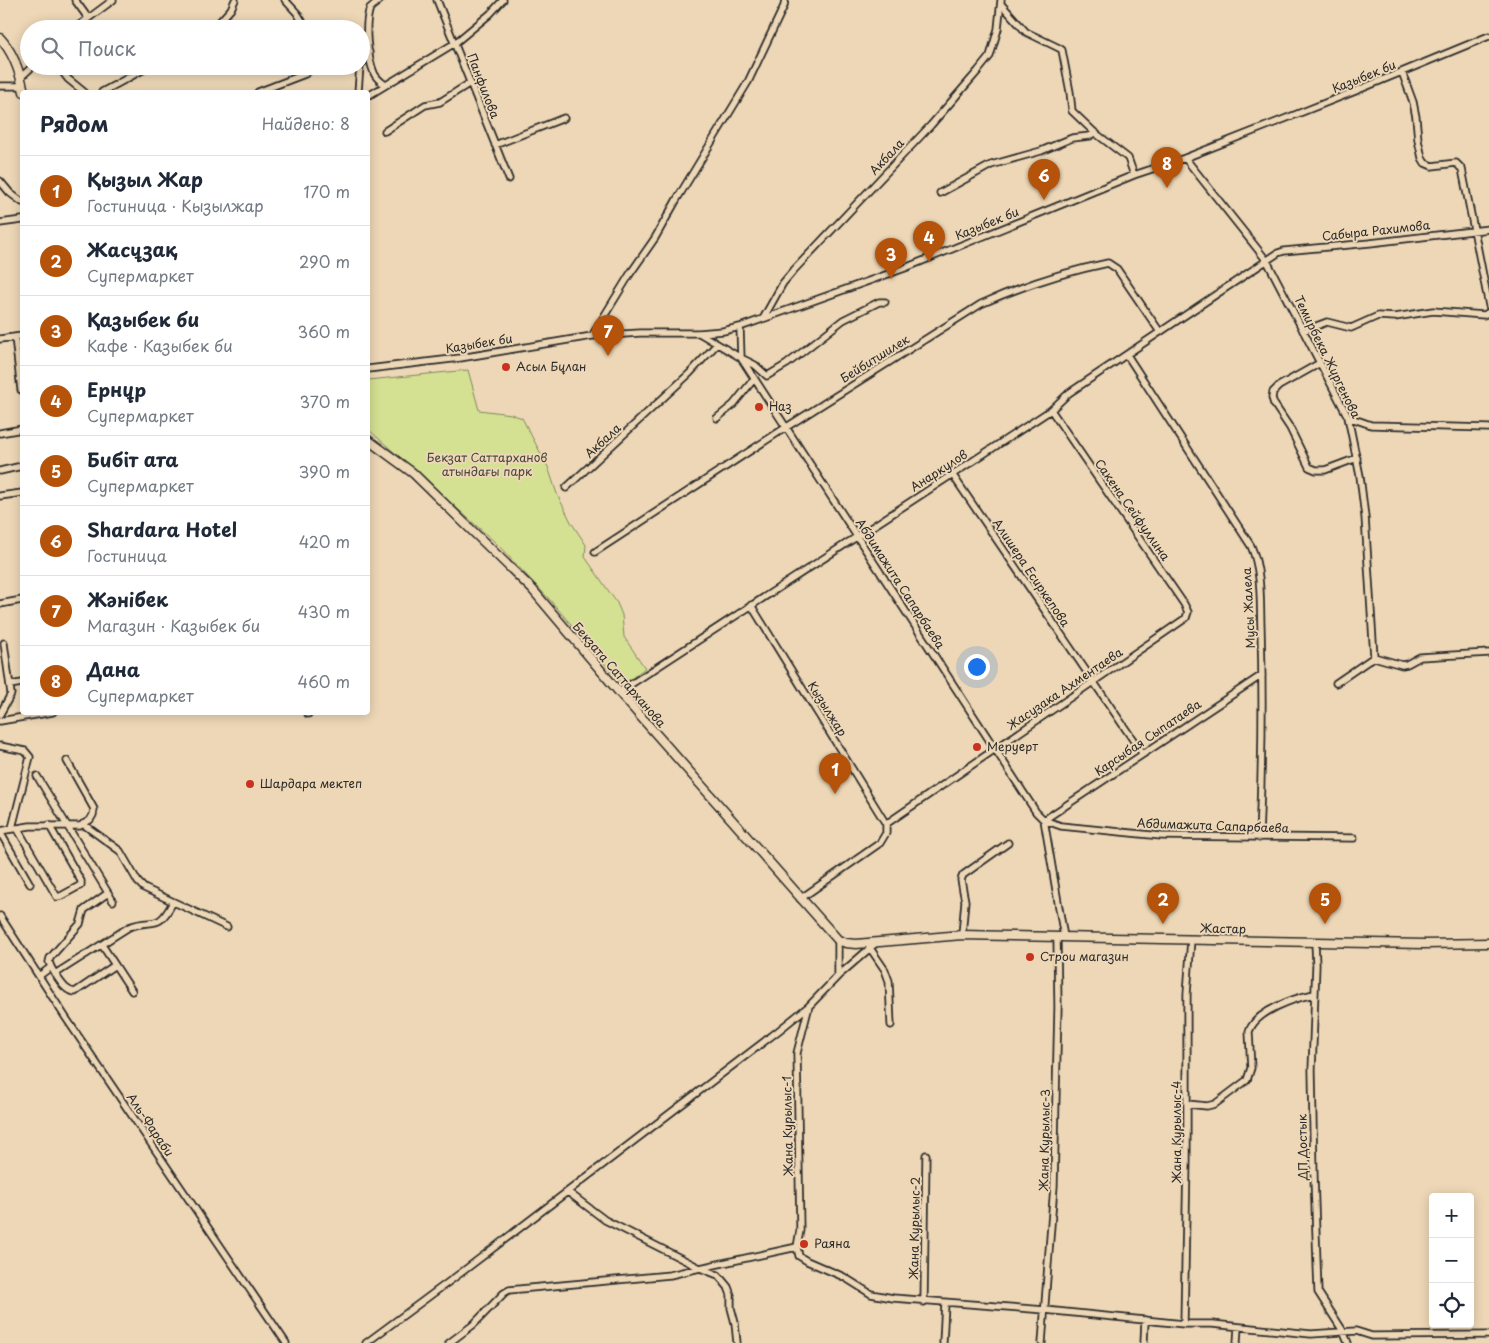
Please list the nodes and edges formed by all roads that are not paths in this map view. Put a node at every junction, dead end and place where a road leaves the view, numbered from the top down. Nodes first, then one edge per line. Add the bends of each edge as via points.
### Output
1 (75, 0) edge
2 (113, 0) edge
3 (235, 0) edge
4 (285, 0) edge
5 (380, 0) edge
6 (438, 0) edge
7 (503, 0) edge
8 (785, 0) edge
9 (373, 2) edge
10 (1001, 2) edge
11 (88, 18) junction
12 (85, 20) edge
13 (221, 20) edge
14 (302, 20) edge
15 (367, 20) edge
16 (1489, 36) edge
17 (1, 40) edge
18 (455, 43) junction
19 (370, 57) edge
20 (1402, 72) junction
21 (20, 74) edge
22 (66, 75) edge
23 (133, 75) edge
24 (302, 75) edge
25 (360, 75) edge
26 (21, 77) edge
27 (470, 83) junction
28 (384, 84) junction
29 (0, 86) edge
30 (24, 89) edge
31 (82, 90) edge
32 (106, 90) edge
33 (263, 90) edge
34 (358, 90) edge
35 (370, 94) edge
36 (564, 118) dead end
37 (385, 131) dead end
38 (1094, 132) junction
39 (496, 146) junction
40 (1185, 158) junction
41 (1134, 175) junction
42 (509, 179) dead end
43 (0, 182) edge
44 (940, 193) dead end
45 (20, 201) edge
46 (20, 220) edge
47 (0, 223) edge
48 (1489, 229) edge
49 (1474, 230) junction
50 (1267, 261) junction
51 (884, 302) dead end
52 (1489, 306) edge
53 (1489, 312) edge
54 (764, 317) junction
55 (740, 327) junction
56 (1303, 330) junction
57 (1160, 332) junction
58 (699, 334) junction
59 (20, 336) edge
60 (592, 336) junction
61 (15, 337) junction
62 (0, 339) edge
63 (717, 344) junction
64 (1127, 355) junction
65 (740, 358) junction
66 (1320, 363) junction
67 (370, 369) edge
68 (754, 379) junction
69 (20, 381) edge
70 (1051, 410) junction
71 (1348, 417) junction
72 (717, 418) dead end
73 (786, 428) junction
74 (1489, 428) edge
75 (20, 429) edge
76 (0, 433) edge
77 (370, 441) edge
78 (1357, 458) junction
79 (20, 466) edge
80 (0, 471) edge
81 (952, 474) junction
82 (566, 488) dead end
83 (20, 492) edge
84 (0, 496) edge
85 (858, 537) junction
86 (595, 552) dead end
87 (20, 600) edge
88 (0, 604) edge
89 (751, 606) junction
90 (1180, 623) joint
91 (4, 642) dead end
92 (1489, 652) edge
93 (1374, 657) junction
94 (1262, 674) junction
95 (20, 683) edge
96 (1093, 683) junction
97 (1336, 683) dead end
98 (10, 685) junction
99 (619, 692) junction
100 (0, 714) edge
101 (35, 715) edge
102 (0, 721) edge
103 (0, 746) edge
104 (995, 748) junction
105 (1142, 754) junction
106 (67, 761) dead end
107 (37, 776) dead end
108 (1044, 820) junction
109 (83, 824) junction
110 (886, 824) junction
111 (49, 825) junction
112 (67, 826) junction
113 (15, 828) junction
114 (0, 831) edge
115 (1260, 838) junction
116 (1354, 838) dead end
117 (1008, 843) dead end
118 (30, 884) dead end
119 (108, 893) junction
120 (800, 899) junction
121 (113, 901) dead end
122 (173, 902) junction
123 (0, 916) edge
124 (227, 927) dead end
125 (962, 935) junction
126 (1060, 937) junction
127 (1191, 939) junction
128 (838, 940) junction
129 (877, 942) junction
130 (1315, 942) junction
131 (1489, 943) edge
132 (102, 945) junction
133 (870, 948) junction
134 (115, 965) junction
135 (51, 967) junction
136 (56, 974) junction
137 (39, 976) junction
138 (838, 976) junction
139 (132, 991) dead end
140 (1314, 994) junction
141 (809, 1006) junction
142 (891, 1025) dead end
143 (1186, 1104) junction
144 (926, 1155) dead end
145 (568, 1192) junction
146 (797, 1247) junction
147 (700, 1268) junction
148 (924, 1302) junction
149 (945, 1303) junction
150 (1045, 1310) junction
151 (1146, 1320) junction
152 (1184, 1324) junction
153 (1238, 1327) junction
154 (1343, 1331) junction
155 (1489, 1335) edge
156 (286, 1343) edge
157 (366, 1343) edge
158 (449, 1343) edge
159 (737, 1343) edge
160 (943, 1343) edge
161 (1042, 1343) edge
162 (1144, 1343) edge
163 (1237, 1343) edge
164 (1348, 1343) edge

1 - 11 street
2 - 11 street
3 - 13 street
4 - 14 street
5 - 9 street
6 - 18 street, Панфилова
7 - 18 street
8 - 60 street via 748,82
9 - 15 street
10 - 38 street via 1026,32 1062,50 1071,107
10 - 54 street, Акбала via 990,56 893,166 794,270
11 - 12 street
16 - 20 street, Казыбек би
17 - 21 street via 10,49
18 - 27 street, Панфилова
18 - 28 street
19 - 28 street via 374,75
20 - 40 street, Казыбек би
20 - 49 street via 1416,118 1422,158 1429,165 1456,162 1462,169
22 - 31 street
23 - 32 street
24 - 33 street
25 - 34 street
26 - 30 street
27 - 37 street via 440,102 425,105
27 - 39 street, Панфилова
28 - 35 street
29 - 30 street
36 - 39 street
38 - 41 street via 1128,158
38 - 44 street via 1090,136 1072,138 991,165
39 - 42 street, Панфилова
40 - 41 street, Казыбек би
40 - 50 street, Темирбека Жүргенова
41 - 54 street, Казыбек би via 905,268
43 - 45 street
46 - 47 street
48 - 49 street, Сабыра Рахимова
49 - 50 street, Сабыра Рахимова via 1284,251
49 - 52 street
50 - 56 street, Темирбека Жүргенова
50 - 57 street, Анаркулов
51 - 65 street via 843,320 768,376
53 - 56 street via 1484,315 1433,311 1396,317 1378,316 1351,328 1327,322
54 - 55 street, Казыбек би
55 - 58 street, Казыбек би
55 - 65 street
56 - 66 street, Темирбека Жүргенова
57 - 64 street, Анаркулов
57 - 73 street, Бейбитшилек via 1117,269 1108,263 1097,265 1026,286 980,304
58 - 60 street, Казыбек би
58 - 63 street
59 - 61 street
60 - 67 street, Казыбек би
61 - 62 street
61 - 69 street
63 - 65 street
63 - 82 street, Акбала
64 - 70 street, Анаркулов via 1069,393
64 - 94 street, Мусы Жалела via 1255,554
65 - 68 street, Абдимажита Сапарбаева
66 - 71 street, Темирбека Жүргенова
66 - 78 street via 1279,386 1273,392 1274,404 1309,467 1325,470
68 - 72 street via 733,405
68 - 73 street, Абдимажита Сапарбаева
70 - 81 street, Анаркулов
70 - 90 street, Сакена Сейфуллина via 1184,604 1188,612
71 - 74 street via 1371,425
71 - 78 street, Темирбека Жүргенова
73 - 85 street, Абдимажита Сапарбаева
73 - 86 street, Бейбитшилек
75 - 76 street
77 - 99 street, Бекзата Саттарханова via 413,473 532,589
78 - 93 street, Темирбека Жүргенова
79 - 80 street
81 - 85 street, Анаркулов
81 - 96 street, Алишера Есиркепова
83 - 84 street
85 - 89 street, Анаркулов
85 - 104 street, Абдимажита Сапарбаева
87 - 88 street
89 - 99 street, Анаркулов
89 - 110 street, Кызылжар
90 - 96 street, Жасузака Ахментаева
91 - 98 street
92 - 93 street via 1420,657 1402,665
93 - 97 street
94 - 105 street, Карсыбая Сыпатаева
94 - 115 street, Мусы Жалела
95 - 98 street
96 - 104 street, Жасузака Ахментаева
96 - 105 street, Алишера Есиркепова
98 - 100 street via 10,698
99 - 120 street, Бекзата Саттарханова
101 - 102 street
103 - 113 street via 25,751 30,757
104 - 108 street, Абдимажита Сапарбаева
104 - 110 street, Жасузака Ахментаева
105 - 108 street, Карсыбая Сыпатаева
106 - 109 street via 94,809 90,820
107 - 112 street
108 - 115 street, Абдимажита Сапарбаева via 1061,826 1161,836
108 - 126 street, Абдимажита Сапарбаева
109 - 112 street
109 - 122 street via 120,851 144,888
110 - 120 street via 886,833 880,843
111 - 112 street
111 - 113 street
111 - 113 street via 81,881 81,885 57,897
112 - 119 street
113 - 114 street
114 - 118 street
115 - 116 street, Абдимажита Сапарбаева
117 - 125 street via 962,875 966,901
119 - 121 street
119 - 135 street via 84,910 80,924 50,958
120 - 128 street, Бекзата Саттарханова
122 - 124 street
122 - 132 street via 166,916 156,923 136,924
123 - 137 street, Аль-Фараби
125 - 126 street, Жастар
125 - 129 street, Жастар
126 - 127 street, Жастар
126 - 150 street, Жана Курылыс-3 via 1054,1186
127 - 130 street, Жастар
127 - 143 street, Жана Курылыс-4
128 - 129 street, Жастар via 846,944
128 - 138 street
129 - 133 street
130 - 131 street, Жастар
130 - 140 street, ДП Достык
132 - 134 street
132 - 136 street
133 - 138 street
133 - 142 street via 889,981
134 - 136 street via 75,992 64,988
134 - 139 street
135 - 136 street
135 - 137 street
137 - 156 street, Аль-Фараби
138 - 141 street
140 - 143 street via 1280,1005 1251,1027 1251,1068 1247,1080 1215,1104
140 - 154 street, ДП Достык via 1312,1070 1318,1292
141 - 145 street
141 - 146 street, Жана Курылыс-1 via 797,1053 800,1230
143 - 152 street, Жана Курылыс-4
144 - 148 street, Жана Курылыс-2
145 - 147 street via 604,1220
145 - 157 street
146 - 147 street
146 - 148 street via 799,1256 871,1294
147 - 158 street via 670,1275 509,1290
147 - 159 street via 718,1275 728,1287
148 - 149 street
149 - 150 street
149 - 160 street
150 - 151 street
150 - 161 street, Жана Курылыс-3
151 - 152 street
151 - 162 street
152 - 153 street
153 - 154 street via 1311,1334
153 - 163 street
154 - 155 street via 1372,1336
154 - 164 street, ДП Достык

